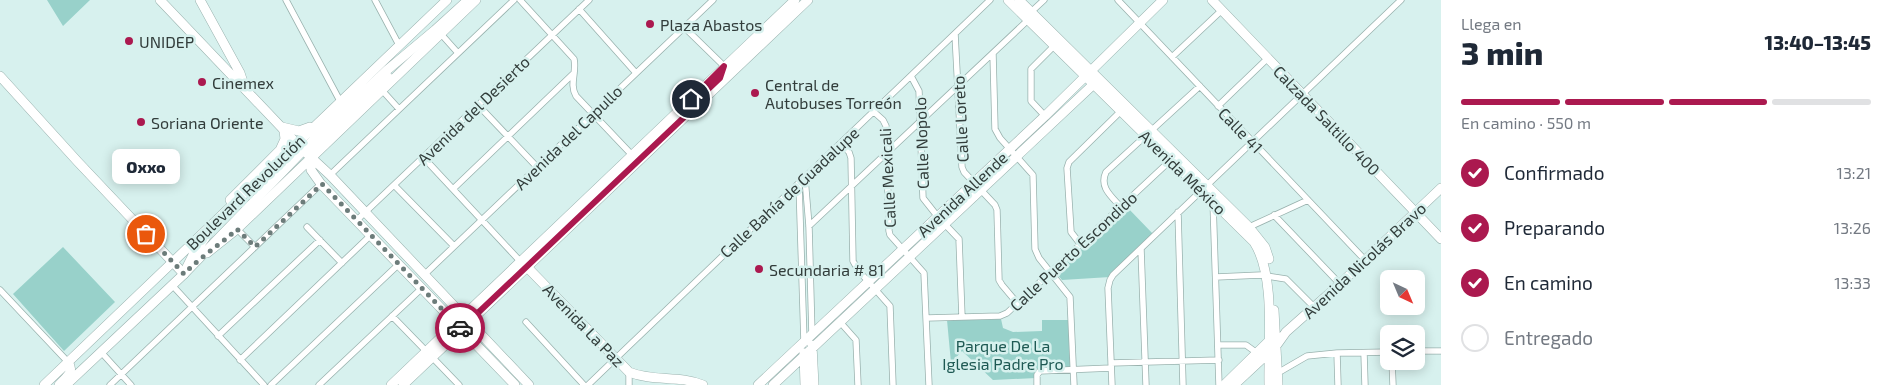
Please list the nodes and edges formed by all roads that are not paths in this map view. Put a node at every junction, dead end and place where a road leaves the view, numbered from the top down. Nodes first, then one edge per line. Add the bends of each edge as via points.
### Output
1 (160, 0) edge
2 (200, 0) edge
3 (286, 0) edge
4 (375, 0) edge
5 (447, 0) edge
6 (468, 0) edge
7 (476, 0) edge
8 (514, 0) edge
9 (520, 0) edge
10 (588, 0) edge
11 (713, 0) edge
12 (795, 0) edge
13 (808, 0) edge
14 (990, 0) edge
15 (1008, 0) edge
16 (1019, 0) edge
17 (1044, 0) edge
18 (1118, 0) edge
19 (1163, 0) edge
20 (1212, 0) edge
21 (1402, 0) edge
22 (579, 10) junction
23 (1222, 10) junction
24 (432, 14) junction
25 (1030, 16) junction
26 (1140, 23) junction
27 (684, 27) junction
28 (441, 34) junction
29 (552, 34) junction
30 (955, 34) junction
31 (399, 45) junction
32 (1054, 46) junction
33 (410, 50) junction
34 (458, 53) junction
35 (229, 54) junction
36 (993, 54) junction
37 (1172, 57) junction
38 (1268, 58) junction
39 (218, 60) junction
40 (724, 66) junction
41 (734, 70) junction
42 (575, 72) junction
43 (636, 73) junction
44 (1089, 74) junction
45 (911, 76) junction
46 (2, 82) edge
47 (1096, 82) junction
48 (1200, 86) junction
49 (958, 87) junction
50 (380, 88) junction
51 (246, 90) junction
52 (1302, 94) junction
53 (340, 101) junction
54 (699, 103) junction
55 (478, 105) junction
56 (1218, 106) junction
57 (400, 109) junction
58 (1121, 111) junction
59 (874, 112) junction
60 (593, 114) junction
61 (1045, 116) junction
62 (920, 123) junction
63 (315, 125) junction
64 (283, 129) junction
65 (1149, 134) junction
66 (508, 136) junction
67 (1252, 142) junction
68 (296, 143) junction
69 (841, 144) junction
70 (1010, 149) junction
71 (303, 150) junction
72 (886, 154) junction
73 (632, 155) junction
74 (1017, 156) junction
75 (311, 157) junction
76 (423, 157) junction
77 (1174, 157) junction
78 (537, 167) junction
79 (330, 175) junction
80 (805, 178) junction
81 (322, 184) junction
82 (799, 184) junction
83 (394, 185) junction
84 (852, 186) junction
85 (978, 186) junction
86 (1205, 187) junction
87 (1441, 188) edge
88 (453, 189) junction
89 (598, 193) junction
90 (1308, 200) junction
91 (1213, 201) junction
92 (1121, 207) junction
93 (365, 212) junction
94 (1178, 212) junction
95 (1415, 212) junction
96 (1274, 215) junction
97 (216, 220) junction
98 (357, 220) junction
99 (482, 220) junction
100 (941, 221) junction
101 (809, 226) junction
102 (307, 227) dead end
103 (237, 229) junction
104 (1246, 229) junction
105 (371, 235) junction
106 (1441, 239) edge
107 (320, 240) junction
108 (1081, 245) junction
109 (454, 246) junction
110 (255, 247) junction
111 (1140, 249) junction
112 (907, 253) junction
113 (199, 258) junction
114 (1365, 260) junction
115 (172, 261) junction
116 (342, 263) junction
117 (398, 264) junction
118 (524, 264) junction
119 (1052, 272) junction
120 (184, 274) junction
121 (424, 275) junction
122 (1270, 276) junction
123 (1216, 277) junction
124 (868, 282) junction
125 (1340, 284) junction
126 (172, 285) junction
127 (422, 288) junction
128 (875, 289) junction
129 (0, 290) edge
130 (1018, 304) junction
131 (192, 307) junction
132 (1314, 307) junction
133 (392, 316) junction
134 (962, 317) junction
135 (927, 318) junction
136 (466, 319) junction
137 (526, 322) dead end
138 (840, 322) junction
139 (458, 326) junction
140 (812, 335) junction
141 (218, 336) junction
142 (804, 342) junction
143 (1272, 344) junction
144 (1218, 345) junction
145 (812, 348) junction
146 (1425, 351) edge
147 (1441, 351) edge
148 (100, 352) junction
149 (1380, 352) edge
150 (1257, 353) junction
151 (1336, 353) junction
152 (1364, 353) junction
153 (429, 354) junction
154 (804, 356) junction
155 (616, 359) junction
156 (240, 360) junction
157 (1219, 360) junction
158 (1183, 361) junction
159 (68, 362) junction
160 (1146, 362) junction
161 (1111, 366) junction
162 (1074, 370) junction
163 (1392, 370) edge
164 (630, 372) junction
165 (121, 374) junction
166 (1272, 378) edge
167 (44, 385) edge
168 (60, 385) edge
169 (66, 385) edge
170 (110, 385) edge
171 (131, 385) edge
172 (264, 385) edge
173 (271, 385) edge
174 (319, 385) edge
175 (391, 385) edge
176 (403, 385) edge
177 (459, 385) edge
178 (515, 385) edge
179 (529, 385) edge
180 (584, 385) edge
181 (588, 385) edge
182 (629, 385) edge
183 (703, 385) edge
184 (758, 385) edge
185 (773, 385) edge
186 (805, 385) edge
187 (814, 385) edge
188 (858, 385) edge
189 (893, 385) edge
190 (929, 385) edge
191 (1038, 385) edge
192 (1074, 385) edge
193 (1112, 385) edge
194 (1146, 385) edge
195 (1183, 385) edge
196 (1220, 385) edge
197 (1224, 385) edge
198 (1234, 385) edge
199 (1278, 385) edge
200 (1338, 385) edge
201 (1365, 385) edge
202 (1393, 385) edge

1 - 39 main road
2 - 35 main road
3 - 53 street
4 - 31 street
5 - 24 main road, Boulevard Revolución
6 - 33 main road
7 - 28 main road
8 - 34 street
9 - 29 street
10 - 22 street, Avenida del Desierto
11 - 27 street, Avenida del Capullo
12 - 40 main road
13 - 41 main road
14 - 30 street, Calle Bahía de Guadalupe
15 - 25 main road, Avenida México
16 - 25 main road, Avenida México
17 - 25 street
18 - 26 street, Calle 41
19 - 26 main road, Avenida Allende
20 - 23 main road, Calzada Saltillo 400
21 - 52 street
22 - 29 street, Avenida del Desierto
22 - 43 street
23 - 37 street
23 - 38 main road, Calzada Saltillo 400
24 - 31 main road, Boulevard Revolución
24 - 33 main road
25 - 32 main road, Avenida México
25 - 36 street
25 - 44 main road, Avenida México
26 - 37 street, Calle 41
26 - 44 main road, Avenida Allende
27 - 40 street
27 - 43 street, Avenida del Capullo
28 - 34 street
28 - 50 main road
29 - 42 street via 574,59
29 - 55 street, Avenida del Desierto
30 - 45 street, Calle Bahía de Guadalupe
30 - 49 street, Calle Loreto
31 - 53 main road, Boulevard Revolución
32 - 44 main road, Avenida México
32 - 61 street via 1031,69 1031,101
33 - 50 main road
33 - 71 main road
34 - 57 street
35 - 39 main road
35 - 51 main road
36 - 49 street
36 - 70 street via 995,129
37 - 48 street, Calle 41
38 - 52 main road, Calzada Saltillo 400
38 - 56 street
39 - 51 main road
40 - 41 main road
40 - 54 main road via 720,78 702,95
40 - 73 main road
41 - 54 main road
42 - 60 street via 573,92
42 - 66 street
43 - 60 street, Avenida del Capullo
44 - 47 main road, Avenida México
44 - 61 main road, Avenida Allende
45 - 59 street, Calle Bahía de Guadalupe
45 - 62 street, Calle Nopolo via 919,91
46 - 115 main road
47 - 58 main road, Avenida México
47 - 65 main road, Avenida México
47 - 74 main road, Avenida Allende
48 - 56 street, Calle 41
48 - 65 street
49 - 62 street
49 - 85 street, Calle Loreto via 960,160 964,172
50 - 57 street
50 - 75 main road via 316,147
51 - 64 main road
52 - 67 street
52 - 95 main road, Calzada Saltillo 400
53 - 63 main road, Boulevard Revolución
54 - 89 main road
55 - 66 street
55 - 76 street, Avenida del Desierto
56 - 67 street, Calle 41
57 - 79 street
58 - 65 main road, Avenida México
58 - 108 street via 1069,162 1067,168 1071,232
59 - 69 street, Calle Bahía de Guadalupe
59 - 72 street, Calle Mexicali via 886,126
60 - 73 street
60 - 78 street, Avenida del Capullo
61 - 70 main road, Avenida Allende
62 - 72 street
62 - 100 street, Calle Nopolo via 922,193 925,202
63 - 64 main road via 299,131
63 - 68 main road, Boulevard Revolución
64 - 68 main road
64 - 97 main road via 285,139 280,150 232,198
65 - 77 main road, Avenida México
65 - 92 street via 1104,176 1106,190
66 - 78 street
66 - 88 street
67 - 86 street
67 - 90 street, Calle 41
68 - 71 main road
68 - 97 main road, Boulevard Revolución
69 - 80 street, Calle Bahía de Guadalupe
69 - 84 street via 850,155
70 - 74 street
70 - 85 main road, Avenida Allende
71 - 75 main road
71 - 113 main road
72 - 84 street
72 - 112 street, Calle Mexicali via 889,231
73 - 89 main road
74 - 85 main road, Avenida Allende
74 - 119 street via 1033,175 1035,249
75 - 79 main road
75 - 81 main road via 311,170
75 - 103 main road
76 - 83 street, Avenida del Desierto
76 - 88 street
77 - 86 main road, Avenida México
77 - 92 street, Calle Puerto Escondido
78 - 99 street, Avenida del Capullo
79 - 93 main road
80 - 82 street, Calle Bahía de Guadalupe
80 - 101 street
81 - 98 main road
81 - 110 street
82 - 142 street
82 - 155 street, Calle Bahía de Guadalupe
83 - 93 street, Avenida del Desierto
83 - 109 street
84 - 101 street
84 - 124 street via 853,261
85 - 100 main road, Avenida Allende
85 - 130 street, Calle Loreto via 997,210 999,280
86 - 91 main road, Avenida México
86 - 94 street
86 - 104 main road, Avenida México
87 - 95 main road, Avenida Nicolás Bravo
88 - 99 street
89 - 118 main road
90 - 96 street
90 - 114 street, Calle 41
91 - 104 main road, Avenida México
91 - 123 street
92 - 108 street, Calle Puerto Escondido
93 - 98 street, Avenida del Desierto
93 - 121 main road
94 - 111 street
94 - 158 street
95 - 106 main road, Calzada Saltillo 400
95 - 114 main road, Avenida Nicolás Bravo
96 - 104 street
96 - 125 street
97 - 115 main road, Boulevard Revolución
97 - 120 main road
98 - 105 main road
99 - 109 street, Avenida del Capullo
99 - 118 street
100 - 112 main road, Avenida Allende
100 - 134 street, Calle Nopolo via 959,238
101 - 140 street
102 - 107 street
103 - 110 street
103 - 113 main road
104 - 122 main road, Avenida México
105 - 116 street
105 - 117 main road
107 - 116 street
107 - 141 street
108 - 119 street, Calle Puerto Escondido
109 - 121 street, Avenida del Capullo
110 - 131 street
111 - 160 street
111 - 161 street via 1108,284
112 - 124 main road, Avenida Allende
112 - 128 main road, Avenida Allende
112 - 135 street, Calle Mexicali via 924,273
113 - 120 main road
114 - 125 main road, Avenida Nicolás Bravo
115 - 120 main road
115 - 159 main road, Boulevard Revolución
116 - 156 street
117 - 127 main road
117 - 173 street
118 - 136 main road
118 - 155 main road, Avenida La Paz
119 - 130 street, Calle Puerto Escondido
119 - 162 street via 1070,297
120 - 126 main road
121 - 136 main road
122 - 123 street
122 - 132 street via 1288,280
122 - 143 main road, Avenida México
123 - 144 street
124 - 128 street
124 - 140 main road, Avenida Allende
125 - 132 main road, Avenida Nicolás Bravo
126 - 131 street
126 - 148 main road
127 - 133 street
127 - 139 main road
128 - 138 main road, Avenida Allende
128 - 189 street via 890,306
129 - 159 street
130 - 134 street, Calle Puerto Escondido via 1000,316
131 - 141 street
131 - 165 street
132 - 143 main road, Avenida Nicolás Bravo
133 - 153 street
133 - 174 street
134 - 135 street, Calle Puerto Escondido
135 - 190 street, Calle Mexicali
136 - 139 main road
136 - 179 main road
137 - 180 street
138 - 145 main road, Avenida Allende
138 - 188 street via 856,340
139 - 153 main road
139 - 178 main road
140 - 142 main road, Avenida Allende
140 - 145 main road
141 - 156 street
142 - 154 main road
142 - 184 main road, Avenida Allende
143 - 150 main road, Avenida Nicolás Bravo
143 - 166 main road, Avenida México
143 - 198 main road, Avenida Nicolás Bravo
144 - 150 street via 1246,344
144 - 157 street
145 - 154 main road, Avenida Allende
145 - 187 main road
146 - 147 street
148 - 165 street
148 - 169 main road
149 - 152 street
150 - 197 main road, Avenida Nicolás Bravo
151 - 152 street
151 - 166 street via 1307,356
151 - 200 street
152 - 201 street
153 - 175 main road
153 - 176 main road
153 - 177 street
154 - 185 main road, Avenida Allende
154 - 186 main road
155 - 164 main road, Avenida La Paz
155 - 181 street, Calle Bahía de Guadalupe
156 - 172 street
157 - 158 street
157 - 196 street
158 - 160 street
158 - 195 street
159 - 167 main road, Boulevard Revolución
159 - 168 main road via 71,371
160 - 161 street
160 - 194 street
161 - 162 street
161 - 193 street
162 - 191 street via 1038,372
162 - 192 street
163 - 202 street
164 - 182 street
164 - 183 main road, Avenida La Paz
165 - 170 street
165 - 171 street
166 - 199 main road, Avenida México

